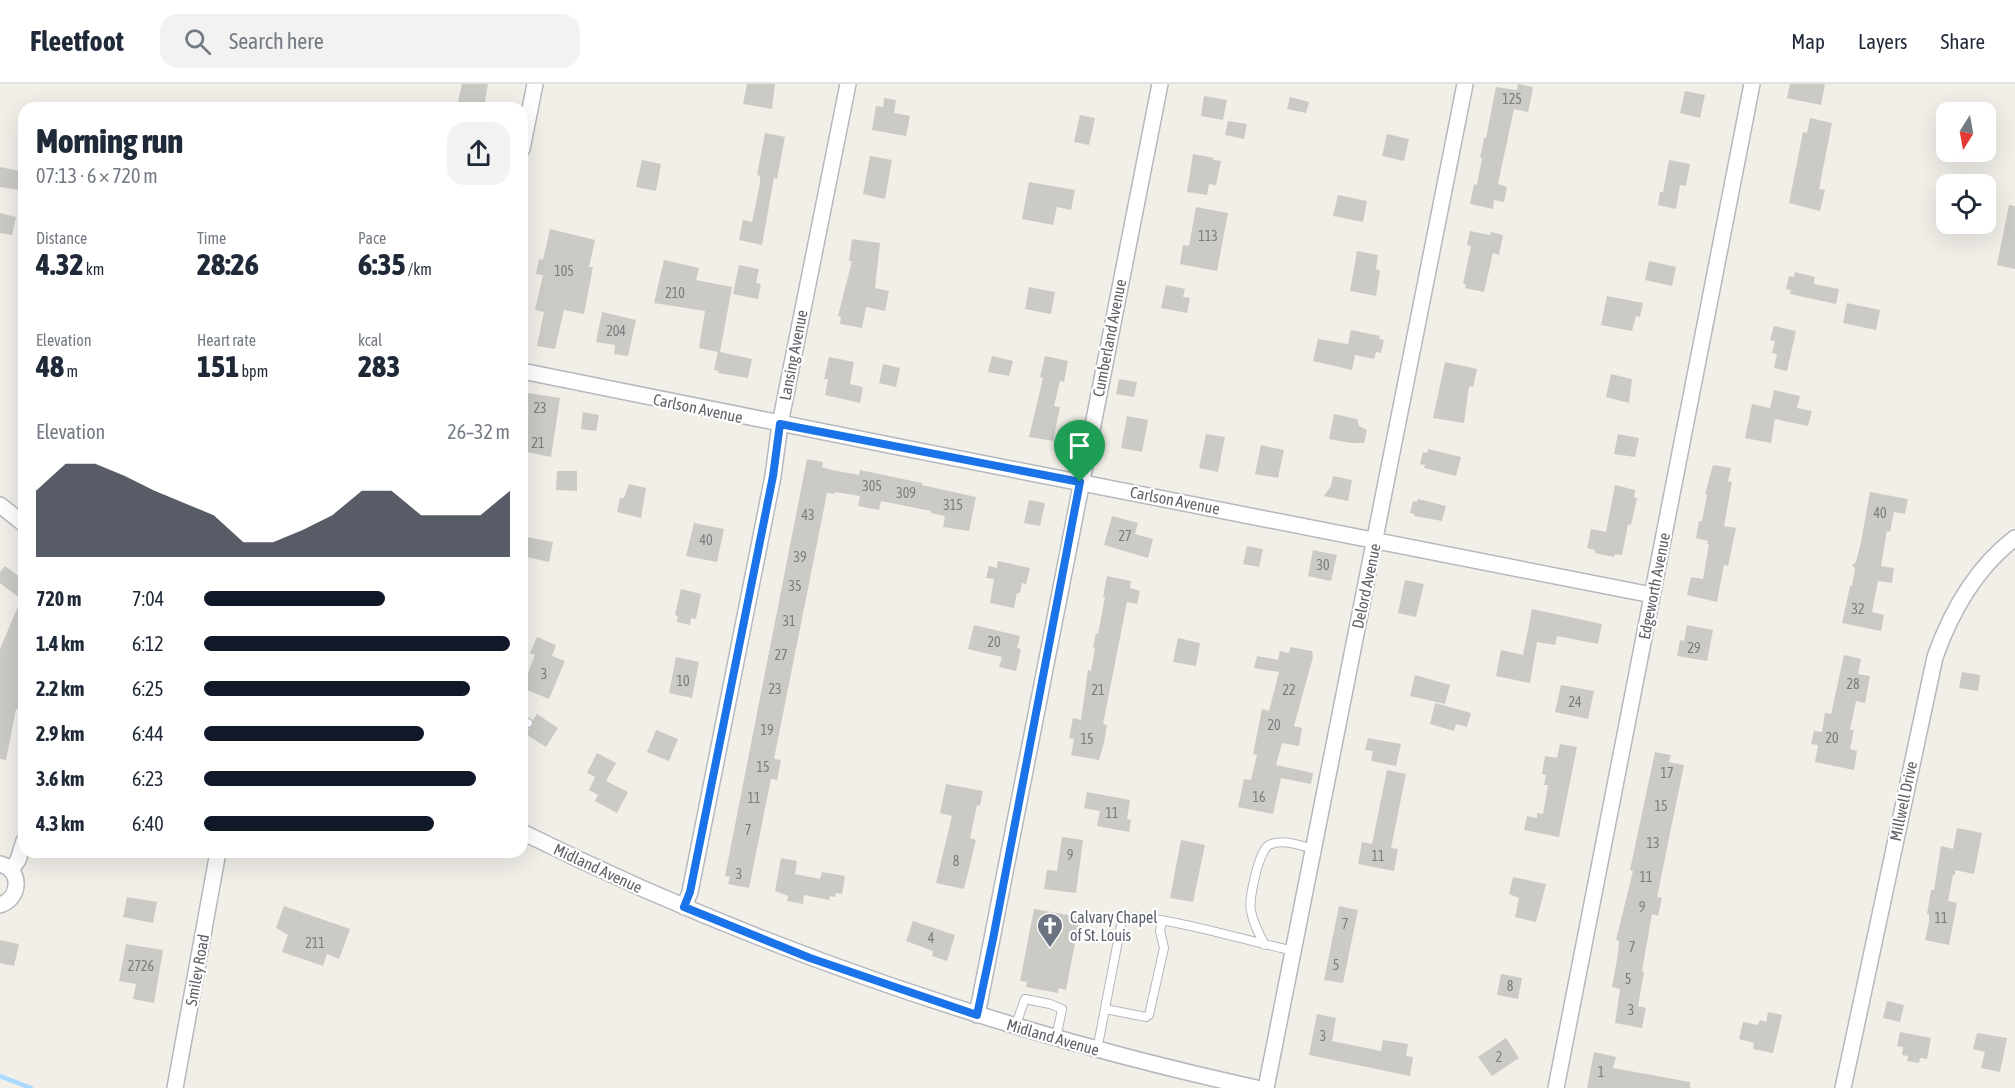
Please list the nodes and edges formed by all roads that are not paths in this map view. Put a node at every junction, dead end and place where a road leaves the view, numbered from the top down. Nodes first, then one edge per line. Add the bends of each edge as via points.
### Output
1 (535, 84) edge
2 (848, 84) edge
3 (1160, 84) edge
4 (1465, 84) edge
5 (1752, 84) edge
6 (528, 119) edge
7 (528, 372) edge
8 (780, 424) junction
9 (1080, 482) junction
10 (0, 505) edge
11 (18, 519) edge
12 (2015, 538) edge
13 (1376, 540) junction
14 (1652, 595) junction
15 (528, 835) edge
16 (1314, 849) junction
17 (19, 858) edge
18 (217, 858) edge
19 (5, 867) edge
20 (0, 905) edge
21 (684, 907) junction
22 (1161, 921) junction
23 (1265, 945) junction
24 (1294, 951) junction
25 (1105, 1009) junction
26 (977, 1015) junction
27 (1015, 1027) junction
28 (1056, 1039) junction
29 (1097, 1050) junction
30 (175, 1088) edge
31 (1256, 1088) edge
32 (1266, 1088) edge
33 (1556, 1088) edge
34 (1843, 1088) edge

1 - 6 street
2 - 8 street, Lansing Avenue
3 - 9 street, Cumberland Avenue
4 - 13 street, Delord Avenue
5 - 14 street, Edgeworth Avenue
7 - 8 street, Carlson Avenue
8 - 9 street, Carlson Avenue
8 - 21 street, Lansing Avenue via 773,476
9 - 13 street, Carlson Avenue
9 - 26 street, Cumberland Avenue
10 - 11 street
12 - 34 street, Millwell Drive via 1963,598 1945,628 1935,657
13 - 14 street, Carlson Avenue
13 - 16 street, Delord Avenue
14 - 33 street, Edgeworth Avenue
15 - 21 street, Midland Avenue
16 - 23 lane via 1277,843 1261,854 1250,906
16 - 24 street, Delord Avenue
17 - 19 street
18 - 30 street, Smiley Road
19 - 20 street via 16,881 16,888 10,900
21 - 26 street, Midland Avenue via 819,962
22 - 23 lane
22 - 25 lane via 1138,917 1122,920
22 - 25 lane via 1164,948 1149,1015
23 - 24 lane
24 - 32 street, Delord Avenue
25 - 29 lane
26 - 27 street, Midland Avenue
27 - 28 street, Midland Avenue
27 - 28 lane via 1025,999 1050,1004 1062,1010
28 - 29 street, Midland Avenue
29 - 31 street, Midland Avenue

